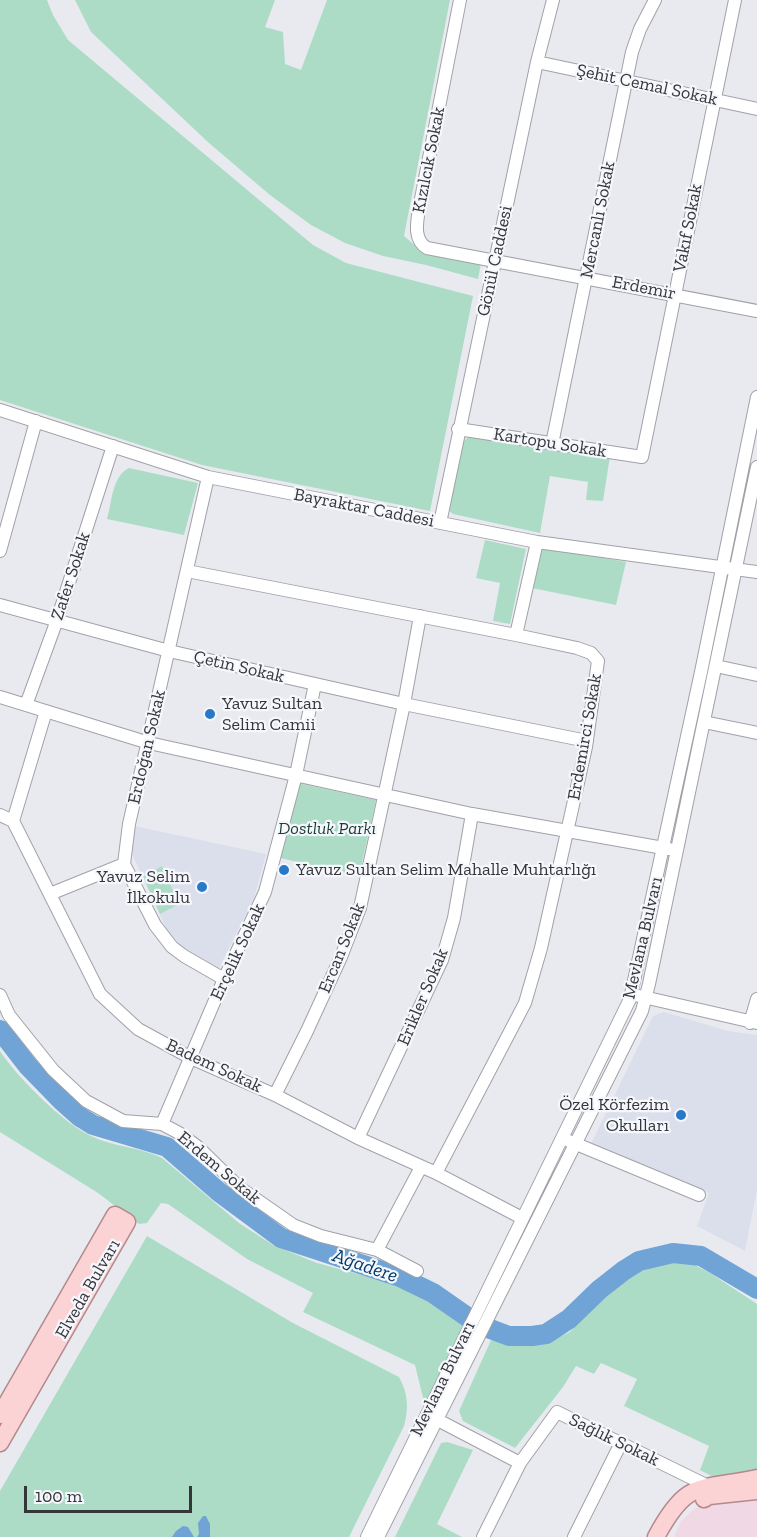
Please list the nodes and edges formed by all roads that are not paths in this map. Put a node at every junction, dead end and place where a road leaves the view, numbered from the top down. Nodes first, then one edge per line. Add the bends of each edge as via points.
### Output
1 (460, 0) edge
2 (553, 0) edge
3 (655, 0) edge
4 (735, 0) edge
5 (537, 62) junction
6 (626, 80) junction
7 (714, 100) junction
8 (757, 109) edge
9 (495, 260) junction
10 (586, 277) junction
11 (675, 295) junction
12 (757, 311) edge
13 (757, 397) edge
14 (0, 410) edge
15 (36, 421) junction
16 (458, 429) junction
17 (552, 444) junction
18 (113, 446) junction
19 (642, 457) joint
20 (757, 467) edge
21 (208, 477) junction
22 (440, 523) junction
23 (537, 542) junction
24 (0, 551) edge
25 (722, 567) junction
26 (736, 569) junction
27 (187, 571) junction
28 (757, 572) edge
29 (0, 605) edge
30 (420, 616) junction
31 (57, 620) junction
32 (516, 635) junction
33 (170, 651) junction
34 (716, 666) junction
35 (757, 675) edge
36 (315, 684) junction
37 (0, 697) edge
38 (404, 704) junction
39 (26, 705) junction
40 (46, 711) junction
41 (704, 722) junction
42 (757, 733) edge
43 (587, 741) junction
44 (149, 743) junction
45 (296, 775) junction
46 (384, 796) junction
47 (472, 814) junction
48 (0, 815) edge
49 (12, 821) junction
50 (568, 831) junction
51 (663, 848) junction
52 (676, 850) junction
53 (124, 864) junction
54 (51, 894) junction
55 (224, 979) junction
56 (632, 994) junction
57 (0, 995) edge
58 (646, 998) junction
59 (757, 999) edge
60 (754, 1023) edge
61 (191, 1058) junction
62 (275, 1095) junction
63 (162, 1124) junction
64 (358, 1138) junction
65 (562, 1138) junction
66 (575, 1143) junction
67 (421, 1167) junction
68 (436, 1173) junction
69 (699, 1195) dead end
70 (522, 1218) junction
71 (378, 1250) junction
72 (417, 1271) dead end
73 (489, 1299) junction
74 (0, 1415) edge
75 (432, 1417) junction
76 (0, 1443) edge
77 (621, 1443) junction
78 (520, 1462) junction
79 (757, 1478) edge
80 (707, 1485) junction
81 (757, 1491) edge
82 (725, 1495) junction
83 (367, 1537) edge
84 (378, 1537) edge
85 (483, 1537) edge
86 (574, 1537) edge
87 (656, 1537) edge
88 (668, 1537) edge

1 - 9 street, Kızılcık Sokak via 417,234 427,248
2 - 5 street, Gönül Caddesi
3 - 6 street, Mercanlı Sokak via 637,37
4 - 7 street, Vakıf Sokak
5 - 6 street, Şehit Cemal Sokak
5 - 9 street, Gönül Caddesi
6 - 7 street, Şehit Cemal Sokak
6 - 10 street, Mercanlı Sokak
7 - 8 street, Şehit Cemal Sokak
7 - 11 street, Vakıf Sokak
9 - 10 street, Erdemir
9 - 16 street, Gönül Caddesi
10 - 11 street, Erdemir
10 - 17 street, Mercanlı Sokak
11 - 12 street, Erdemir
11 - 19 street, Vakıf Sokak
13 - 25 street, Mevlana Bulvarı
14 - 15 street, Bayraktar Caddesi
15 - 18 street, Bayraktar Caddesi
15 - 24 street
16 - 17 street, Kartopu Sokak
16 - 22 street, Gönül Caddesi
17 - 19 street, Kartopu Sokak
18 - 21 street, Bayraktar Caddesi
18 - 31 street, Zafer Sokak
20 - 26 street, Mevlana Bulvarı
21 - 22 street, Bayraktar Caddesi
21 - 27 street, Erdoğan Sokak
22 - 23 street, Bayraktar Caddesi
23 - 25 street, Bayraktar Caddesi
23 - 32 street
25 - 26 street, Bayraktar Caddesi
25 - 51 street, Mevlana Bulvarı
26 - 28 street, Bayraktar Caddesi
26 - 34 street, Mevlana Bulvarı
27 - 30 street, Erdemirci Sokak
27 - 33 street, Erdoğan Sokak
29 - 31 street, Çetin Sokak
30 - 32 street, Erdemirci Sokak
30 - 38 street, Ercan Sokak
31 - 33 street, Çetin Sokak
31 - 39 street, Zafer Sokak
32 - 43 street, Erdemirci Sokak via 577,648 591,653 598,661
33 - 36 street, Çetin Sokak
33 - 44 street, Erdoğan Sokak
34 - 35 street
34 - 41 street, Mevlana Bulvarı
36 - 38 street, Çetin Sokak
36 - 45 street, Erçelik Sokak
37 - 39 street
38 - 43 street, Çetin Sokak
38 - 46 street, Ercan Sokak
39 - 40 street
40 - 44 street
40 - 49 street
41 - 42 street
41 - 52 street, Mevlana Bulvarı
43 - 50 street, Erdemirci Sokak
44 - 45 street
44 - 53 street, Erdoğan Sokak via 129,824
45 - 46 street
45 - 55 street, Erçelik Sokak via 265,892
46 - 47 street
46 - 62 street, Ercan Sokak via 360,908
47 - 50 street
47 - 64 street, Erikler Sokak via 454,918 442,960
48 - 49 street
49 - 54 street, Badem Sokak
50 - 51 street
50 - 68 street, Erdemirci Sokak via 525,1003
51 - 52 street
51 - 56 street, Mevlana Bulvarı
52 - 58 street, Mevlana Bulvarı
53 - 54 street
53 - 55 street via 164,938 184,956
54 - 61 street, Badem Sokak via 100,994 138,1029
55 - 61 street, Erçelik Sokak
56 - 58 street
56 - 65 street, Mevlana Bulvarı
57 - 63 street, Erdem Sokak via 9,1015 53,1070 86,1101 123,1121
58 - 60 street
58 - 66 street, Mevlana Bulvarı
59 - 60 street
61 - 62 street, Badem Sokak
61 - 63 street, Erçelik Sokak
62 - 64 street, Badem Sokak
63 - 71 street, Erdem Sokak via 189,1139 229,1179 292,1226
64 - 67 street, Badem Sokak
65 - 66 street
65 - 70 street, Mevlana Bulvarı
66 - 69 street
66 - 73 street, Mevlana Bulvarı
67 - 68 street, Badem Sokak
67 - 71 street
68 - 70 street, Badem Sokak
70 - 73 street, Mevlana Bulvarı
71 - 72 street, Erdem Sokak
73 - 75 street, Mevlana Bulvarı
74 - 76 main road, Elveda Bulvarı via 115,1215 127,1222
75 - 78 street
75 - 83 street, Mevlana Bulvarı
75 - 84 street, Mevlana Bulvarı
77 - 78 street, Sağlık Sokak via 557,1412
77 - 80 street, Sağlık Sokak
77 - 86 street
78 - 85 street
79 - 80 main road
80 - 82 street, Sağlık Sokak
80 - 87 main road via 686,1493
81 - 82 main road
82 - 88 main road via 709,1496 692,1504 674,1522

